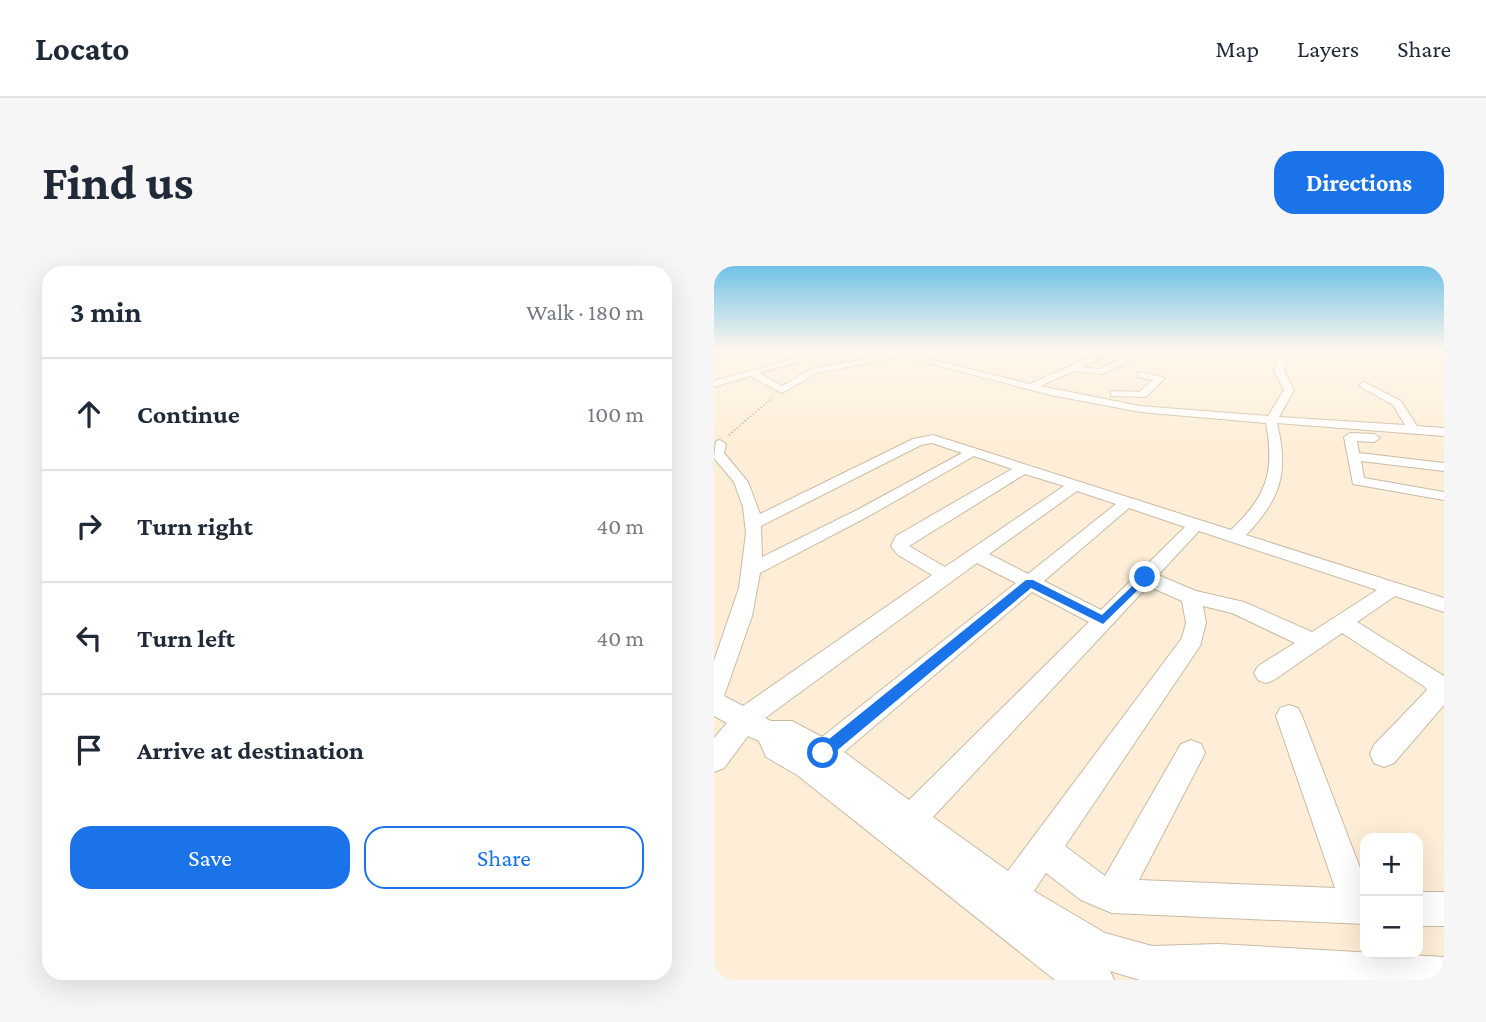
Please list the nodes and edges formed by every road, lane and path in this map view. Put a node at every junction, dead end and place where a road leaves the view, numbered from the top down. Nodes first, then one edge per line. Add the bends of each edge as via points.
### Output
1 (770, 383) edge
2 (793, 383) edge
3 (1019, 383) edge
4 (1038, 383) edge
5 (1057, 383) edge
6 (1154, 383) edge
7 (1284, 383) edge
8 (1364, 385) dead end
9 (1031, 387) junction
10 (782, 390) junction
11 (1271, 421) junction
12 (1384, 426) junction
13 (1413, 429) junction
14 (1441, 431) edge
15 (720, 444) joint
16 (1444, 445) edge
17 (972, 452) junction
18 (1352, 456) junction
19 (1396, 456) junction
20 (1444, 467) edge
21 (1023, 469) junction
22 (1074, 486) junction
23 (1408, 490) junction
24 (1444, 496) edge
25 (1126, 503) junction
26 (753, 524) junction
27 (1195, 526) junction
28 (1233, 537) junction
29 (974, 554) junction
30 (751, 570) junction
31 (944, 574) junction
32 (1145, 577) junction
33 (1030, 583) junction
34 (1394, 588) junction
35 (1191, 597) junction
36 (1444, 605) edge
37 (1103, 620) junction
38 (1342, 623) junction
39 (1314, 642) junction
40 (1266, 673) dead end
41 (714, 692) edge
42 (714, 703) edge
43 (1289, 716) dead end
44 (756, 727) junction
45 (823, 753) junction
46 (1191, 753) dead end
47 (1384, 754) dead end
48 (714, 759) edge
49 (911, 819) junction
50 (1044, 849) junction
51 (1012, 894) junction
52 (1112, 896) junction
53 (1360, 902) edge
54 (1360, 907) edge
55 (1423, 909) edge
56 (1444, 909) edge
57 (1112, 973) edge
58 (1444, 976) edge

1 - 10 street
2 - 10 street
3 - 9 street
4 - 9 street
5 - 6 street via 1137,396
7 - 11 street via 1289,395
8 - 13 street via 1396,403
9 - 11 street via 1140,409
10 - 15 path
11 - 12 street
11 - 28 street via 1277,445 1274,489 1257,515
12 - 13 street
12 - 18 street via 1390,440 1350,436
13 - 14 street
14 - 16 street
15 - 26 street via 717,453 741,481
17 - 21 street
17 - 26 street via 933,439 922,440
17 - 30 street
18 - 19 street
18 - 23 street via 1358,481
19 - 20 street
19 - 23 street
21 - 22 street
21 - 31 street via 902,540 904,551
22 - 25 street
22 - 29 street
23 - 24 street
25 - 27 street
25 - 33 street
26 - 30 street
27 - 28 street
27 - 32 street
28 - 34 street
29 - 31 street
29 - 33 street
30 - 41 street via 743,611
31 - 44 street via 762,704
32 - 35 street
32 - 37 street
33 - 37 street
33 - 45 street
34 - 36 street
34 - 38 street
35 - 39 street via 1237,607
35 - 50 street via 1196,623 1192,640
37 - 49 street
38 - 39 street
38 - 47 street via 1439,687 1439,694
39 - 40 street
42 - 44 street
43 - 53 street
44 - 45 street via 792,733
44 - 48 street
44 - 57 street via 776,748 807,766 1070,968
45 - 49 street
46 - 52 street
49 - 51 street
50 - 51 street
50 - 52 street via 1082,882
51 - 57 street via 1081,941
52 - 54 street
55 - 56 street
57 - 58 street via 1218,963

